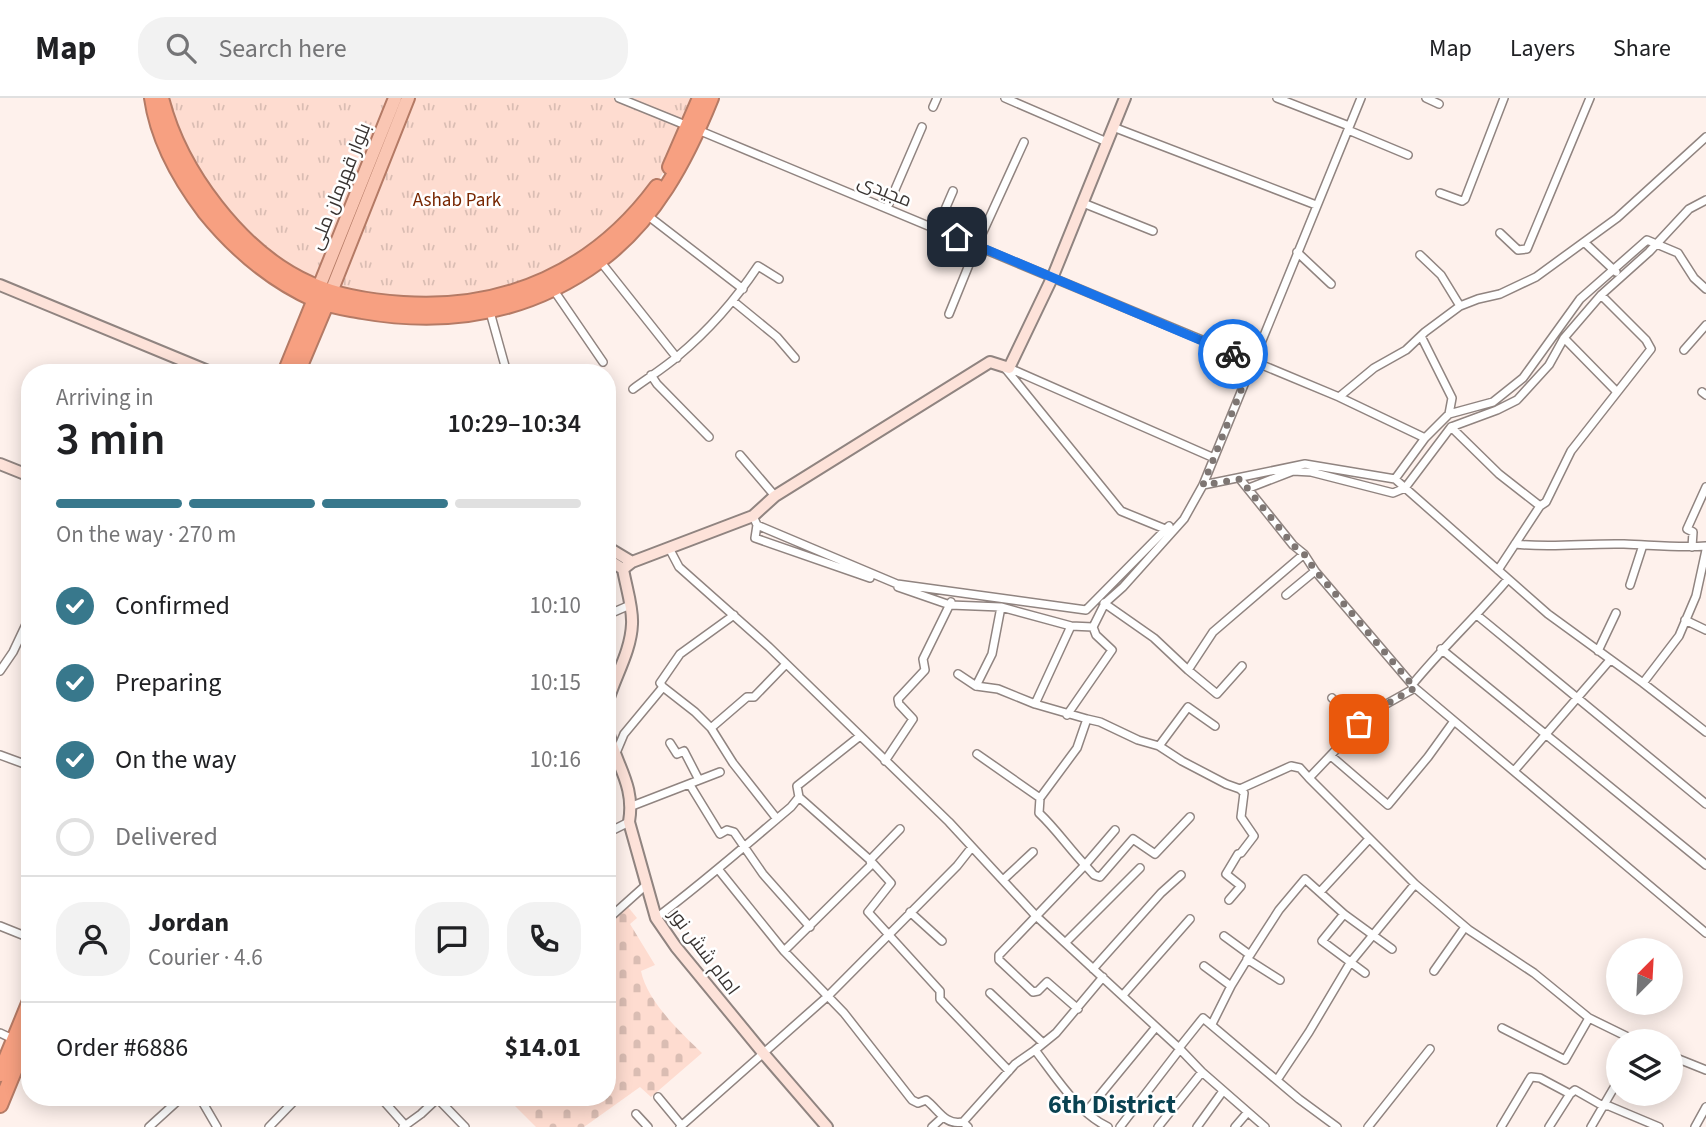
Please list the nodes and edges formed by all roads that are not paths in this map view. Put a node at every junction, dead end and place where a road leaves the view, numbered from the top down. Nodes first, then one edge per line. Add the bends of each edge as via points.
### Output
1 (152, 98) edge
2 (161, 98) edge
3 (395, 98) edge
4 (408, 98) edge
5 (619, 98) edge
6 (700, 98) edge
7 (711, 98) edge
8 (937, 98) edge
9 (1005, 98) edge
10 (1125, 98) edge
11 (1277, 98) edge
12 (1361, 98) edge
13 (1426, 98) edge
14 (1504, 98) edge
15 (1590, 98) edge
16 (1439, 104) dead end
17 (933, 107) dead end
18 (922, 127) dead end
19 (1113, 127) junction
20 (694, 128) junction
21 (1348, 128) junction
22 (1706, 137) edge
23 (1024, 142) dead end
24 (1107, 142) junction
25 (1408, 155) dead end
26 (953, 191) dead end
27 (1440, 193) dead end
28 (1083, 203) junction
29 (1705, 203) edge
30 (1316, 205) junction
31 (887, 208) junction
32 (647, 215) junction
33 (937, 228) junction
34 (1153, 231) dead end
35 (1500, 233) dead end
36 (1584, 242) junction
37 (1658, 243) junction
38 (976, 245) junction
39 (1297, 252) junction
40 (1420, 254) dead end
41 (600, 261) junction
42 (1613, 269) junction
43 (1053, 276) junction
44 (1621, 277) junction
45 (779, 279) dead end
46 (1331, 284) dead end
47 (0, 285) edge
48 (553, 289) junction
49 (743, 289) junction
50 (1706, 289) edge
51 (1601, 295) junction
52 (323, 296) junction
53 (733, 301) junction
54 (1460, 306) junction
55 (490, 312) junction
56 (949, 314) dead end
57 (1706, 325) edge
58 (1420, 337) junction
59 (1564, 338) junction
60 (1684, 349) dead end
61 (677, 358) junction
62 (795, 358) dead end
63 (603, 362) dead end
64 (1252, 363) junction
65 (191, 364) edge
66 (289, 364) edge
67 (300, 364) edge
68 (504, 364) edge
69 (1007, 368) junction
70 (651, 375) junction
71 (633, 389) dead end
72 (1617, 392) junction
73 (1339, 397) junction
74 (1449, 414) junction
75 (1451, 427) junction
76 (709, 437) dead end
77 (1425, 438) junction
78 (740, 455) dead end
79 (1214, 458) junction
80 (0, 464) edge
81 (0, 471) edge
82 (21, 472) edge
83 (21, 479) edge
84 (1240, 479) junction
85 (1395, 479) junction
86 (1203, 485) junction
87 (1706, 487) edge
88 (1249, 488) junction
89 (1405, 488) junction
90 (775, 496) junction
91 (1194, 501) junction
92 (1540, 506) junction
93 (755, 520) junction
94 (1169, 530) junction
95 (1515, 544) junction
96 (1643, 545) junction
97 (1692, 547) junction
98 (669, 548) junction
99 (1706, 548) edge
100 (1304, 554) junction
101 (616, 556) edge
102 (616, 562) edge
103 (627, 566) junction
104 (1315, 570) junction
105 (1498, 570) junction
106 (1508, 579) junction
107 (1630, 585) dead end
108 (953, 593) junction
109 (1286, 595) dead end
110 (1102, 601) junction
111 (950, 605) junction
112 (630, 606) junction
113 (1000, 607) junction
114 (616, 611) edge
115 (1616, 613) dead end
116 (734, 615) junction
117 (1478, 616) junction
118 (1685, 620) junction
119 (1071, 626) junction
120 (1093, 627) junction
121 (1706, 630) edge
122 (21, 635) edge
123 (1441, 649) junction
124 (1598, 650) junction
125 (1610, 660) junction
126 (785, 665) junction
127 (1242, 666) dead end
128 (1188, 670) junction
129 (0, 671) edge
130 (958, 674) dead end
131 (616, 675) edge
132 (1643, 683) junction
133 (976, 686) junction
134 (663, 687) junction
135 (1413, 687) junction
136 (1577, 697) junction
137 (1332, 698) dead end
138 (1035, 704) junction
139 (1067, 715) junction
140 (1087, 719) junction
141 (1454, 721) junction
142 (1359, 724) junction
143 (1215, 726) dead end
144 (711, 728) junction
145 (1706, 732) edge
146 (1546, 733) junction
147 (860, 736) junction
148 (670, 743) dead end
149 (616, 746) edge
150 (1159, 746) junction
151 (977, 754) dead end
152 (0, 755) edge
153 (1331, 756) junction
154 (885, 761) junction
155 (21, 763) edge
156 (616, 764) edge
157 (1514, 771) junction
158 (720, 772) dead end
159 (1309, 778) junction
160 (699, 780) junction
161 (690, 785) junction
162 (1240, 789) junction
163 (799, 797) junction
164 (1040, 798) junction
165 (1706, 804) edge
166 (632, 806) junction
167 (1189, 817) dead end
168 (777, 818) junction
169 (629, 822) junction
170 (616, 828) edge
171 (900, 829) dead end
172 (1115, 830) dead end
173 (1369, 839) junction
174 (743, 846) junction
175 (972, 848) junction
176 (1033, 852) dead end
177 (870, 860) junction
178 (1084, 865) junction
179 (1706, 865) edge
180 (1140, 868) dead end
181 (718, 869) junction
182 (1181, 875) dead end
183 (1003, 880) junction
184 (1415, 884) junction
185 (646, 885) junction
186 (1320, 891) junction
187 (1229, 900) dead end
188 (616, 912) edge
189 (910, 912) junction
190 (1344, 914) junction
191 (1036, 916) junction
192 (656, 918) junction
193 (1190, 919) dead end
194 (0, 926) edge
195 (810, 927) junction
196 (1465, 927) junction
197 (1706, 933) edge
198 (21, 934) edge
199 (889, 934) junction
200 (1372, 935) junction
201 (1224, 936) dead end
202 (942, 941) dead end
203 (1066, 942) junction
204 (1392, 949) dead end
205 (784, 951) junction
206 (1249, 957) junction
207 (1350, 963) junction
208 (1204, 966) dead end
209 (1093, 969) junction
210 (1434, 971) dead end
211 (1364, 973) dead end
212 (1103, 977) junction
213 (1280, 980) dead end
214 (1231, 986) junction
215 (990, 993) dead end
216 (828, 995) junction
217 (1123, 995) junction
218 (1078, 1009) junction
219 (1589, 1018) junction
220 (1212, 1024) junction
221 (1156, 1027) junction
222 (1502, 1028) dead end
223 (1611, 1029) edge
224 (0, 1034) edge
225 (21, 1039) edge
226 (21, 1042) edge
227 (1043, 1043) junction
228 (1179, 1048) junction
229 (1430, 1049) dead end
230 (1035, 1050) junction
231 (764, 1054) junction
232 (1683, 1061) edge
233 (21, 1068) edge
234 (1706, 1070) edge
235 (1009, 1071) junction
236 (1202, 1072) junction
237 (0, 1074) edge
238 (1277, 1080) junction
239 (1223, 1091) junction
240 (1570, 1094) junction
241 (658, 1097) dead end
242 (1606, 1102) edge
243 (0, 1105) edge
244 (172, 1106) edge
245 (205, 1106) edge
246 (290, 1106) edge
247 (387, 1106) edge
248 (429, 1106) edge
249 (445, 1106) edge
250 (1604, 1106) junction
251 (1706, 1107) edge
252 (1086, 1112) junction
253 (1247, 1113) junction
254 (636, 1114) dead end
255 (943, 1117) junction
256 (1093, 1124) edge
257 (965, 1125) edge
258 (1648, 1125) edge
259 (404, 1126) edge
260 (681, 1126) edge
261 (149, 1127) edge
262 (216, 1127) edge
263 (270, 1127) edge
264 (465, 1127) edge
265 (648, 1127) edge
266 (827, 1127) edge
267 (932, 1127) edge
268 (1108, 1127) edge
269 (1120, 1127) edge
270 (1158, 1127) edge
271 (1197, 1127) edge
272 (1235, 1127) edge
273 (1265, 1127) edge
274 (1337, 1127) edge
275 (1368, 1127) edge
276 (1501, 1127) edge
277 (1549, 1127) edge
278 (1591, 1127) edge
279 (1659, 1127) edge
280 (1695, 1127) edge

1 - 52 highway via 177,169 214,223 241,252 276,278
2 - 52 highway via 174,138 212,202 267,256
3 - 52 main road, بلوار قهرمان ملی
4 - 52 main road
5 - 20 street, مجیدی
6 - 20 highway
7 - 20 highway
8 - 17 street
9 - 24 street
10 - 19 street
11 - 21 street
12 - 21 street
13 - 16 street
14 - 27 street via 1465,199
15 - 35 street via 1527,248 1518,250
18 - 31 street
19 - 24 street
19 - 30 street
20 - 31 street, مجیدی
20 - 32 highway via 674,178
20 - 52 highway via 666,174 622,227 550,279 480,302 437,306
21 - 25 street
21 - 30 street
22 - 36 street
23 - 38 street
24 - 28 street
26 - 33 street
28 - 34 street
28 - 43 street
29 - 37 street via 1689,209
30 - 39 street
31 - 33 street, مجیدی
32 - 41 highway
32 - 49 street
33 - 38 street, مجیدی
36 - 42 street
36 - 54 street via 1536,277
37 - 42 street via 1647,240
37 - 44 street
37 - 50 street via 1678,253
38 - 43 street, مجیدی
38 - 56 street
39 - 46 street
39 - 64 street
40 - 54 street via 1441,275
41 - 48 highway
41 - 61 street
42 - 44 street
42 - 74 street via 1580,299 1523,378 1493,402
43 - 64 street, مجیدی
43 - 69 street
44 - 51 street
45 - 49 street via 758,266
47 - 65 street
48 - 55 highway
48 - 63 street
49 - 53 street
51 - 59 street
51 - 72 street via 1650,349
52 - 55 highway via 382,314 438,318
52 - 66 highway
52 - 67 highway
53 - 61 street
53 - 62 street
54 - 58 street
55 - 68 street
57 - 60 street
58 - 73 street
58 - 74 street via 1452,398
59 - 72 street
59 - 75 street via 1549,365 1517,400
61 - 70 street
64 - 73 street, مجیدی
64 - 79 street
69 - 79 street
69 - 90 street via 990,362
69 - 94 street via 1121,510
70 - 71 street
70 - 76 street
72 - 92 street via 1571,451
73 - 77 street, مجیدی
74 - 77 street
75 - 89 street
75 - 92 street
77 - 85 street
78 - 90 street
79 - 86 street
80 - 82 street
81 - 83 street
84 - 85 street via 1305,464
84 - 86 street
84 - 88 street
85 - 89 street
86 - 91 street
87 - 97 street via 1686,529 1693,532
88 - 89 street via 1293,471 1393,493
88 - 100 street
89 - 105 street
90 - 93 street
91 - 94 street
91 - 94 street via 1182,523
92 - 95 street
93 - 98 street
93 - 108 street via 897,584
93 - 111 street via 755,538
94 - 110 street via 1123,587
95 - 96 street
95 - 105 street
96 - 97 street
96 - 107 street
97 - 99 street
98 - 103 street
98 - 116 street via 679,567
99 - 118 street via 1696,596
100 - 104 street
100 - 128 street via 1213,632
101 - 103 street
102 - 103 street
103 - 112 street
104 - 109 street
104 - 135 street
105 - 106 street
106 - 117 street
106 - 124 street
108 - 110 street via 1086,610
108 - 111 street
110 - 120 street
110 - 128 street via 1154,638
111 - 113 street
111 - 154 street via 923,659 925,670 898,699 913,719
112 - 114 street
112 - 131 street via 630,643
113 - 119 street
113 - 133 street via 992,654
115 - 124 street
116 - 126 street
116 - 134 street via 680,654 660,683
117 - 123 street
117 - 136 street
118 - 121 street
118 - 132 street via 1674,645
119 - 120 street
119 - 138 street
120 - 139 street via 1112,650
122 - 129 street
123 - 135 street
123 - 146 street
124 - 125 street
125 - 132 street
125 - 136 street
126 - 144 street via 754,697 747,697
126 - 147 street
127 - 128 street via 1217,694
130 - 133 street
132 - 145 street
133 - 138 street via 998,689
134 - 144 street
134 - 149 street
135 - 141 street
135 - 142 street
136 - 146 street
136 - 165 street
137 - 142 street
138 - 139 street
139 - 140 street
140 - 150 street
140 - 164 street via 1077,748
141 - 153 street via 1388,805
141 - 157 street
142 - 153 street
143 - 150 street via 1188,707
144 - 168 street
146 - 157 street
146 - 179 street
147 - 154 street
147 - 163 street via 797,786
148 - 160 street via 677,754 684,751
150 - 162 street
151 - 164 street
152 - 155 street
153 - 159 street
154 - 175 street
156 - 166 street, امام شش نور
157 - 197 street
158 - 160 street
159 - 162 street via 1292,766
159 - 173 street
160 - 161 street
161 - 166 street
161 - 174 street via 720,834 734,832
162 - 187 street via 1244,793 1241,817 1254,836 1226,874 1241,886
163 - 168 street
163 - 177 street
164 - 178 street via 1039,813
166 - 169 street, امام شش نور
167 - 178 street via 1155,854 1133,839 1100,877
168 - 174 street
169 - 170 street
169 - 185 street, امام شش نور
171 - 177 street
172 - 178 street
173 - 184 street
173 - 186 street
174 - 181 street
174 - 195 street
175 - 183 street
175 - 189 street
176 - 183 street
177 - 195 street via 871,865
177 - 199 street via 891,883 868,912
178 - 191 street
180 - 203 street
181 - 192 street
181 - 205 street
182 - 209 street
183 - 191 street
184 - 196 street
184 - 200 street
185 - 188 street
185 - 192 street, امام شش نور
186 - 190 street
186 - 206 street via 1305,879 1279,909
189 - 199 street
189 - 202 street
190 - 200 street
190 - 207 street via 1322,941
191 - 203 street
191 - 218 street via 999,960 1033,992 1047,982
192 - 231 street, امام شش نور
193 - 217 street
194 - 198 street
195 - 205 street
196 - 210 street
196 - 219 street via 1534,973
199 - 216 street
199 - 235 street via 940,991 940,999
200 - 204 street
200 - 207 street
201 - 206 street
203 - 209 street
205 - 216 street
206 - 213 street
206 - 214 street
207 - 211 street
207 - 238 street
208 - 214 street
209 - 212 street
212 - 217 street
212 - 218 street
214 - 220 street
215 - 227 street
216 - 231 street
216 - 255 street via 912,1100 929,1101
217 - 221 street
218 - 227 street
219 - 222 street via 1565,1060
219 - 223 street
220 - 228 street via 1203,1018
220 - 238 street
221 - 228 street
221 - 252 street
224 - 225 street
226 - 237 highway
227 - 230 street
228 - 236 street
228 - 269 street
229 - 275 street
230 - 235 street
230 - 252 street
231 - 260 street
231 - 266 street, امام شش نور
232 - 234 street
233 - 243 highway
235 - 257 street
236 - 239 street
236 - 270 street
238 - 274 street
239 - 253 street
239 - 271 street
240 - 250 street via 1575,1090
240 - 276 street via 1531,1077
240 - 277 street
241 - 260 street
242 - 250 street
244 - 261 street
245 - 262 street
246 - 263 street
247 - 259 street
248 - 259 street
249 - 264 street
250 - 258 street
250 - 278 street
251 - 280 street
252 - 256 street
253 - 272 street
253 - 273 street
254 - 265 street
255 - 257 street
255 - 267 street
256 - 268 street
258 - 279 street

